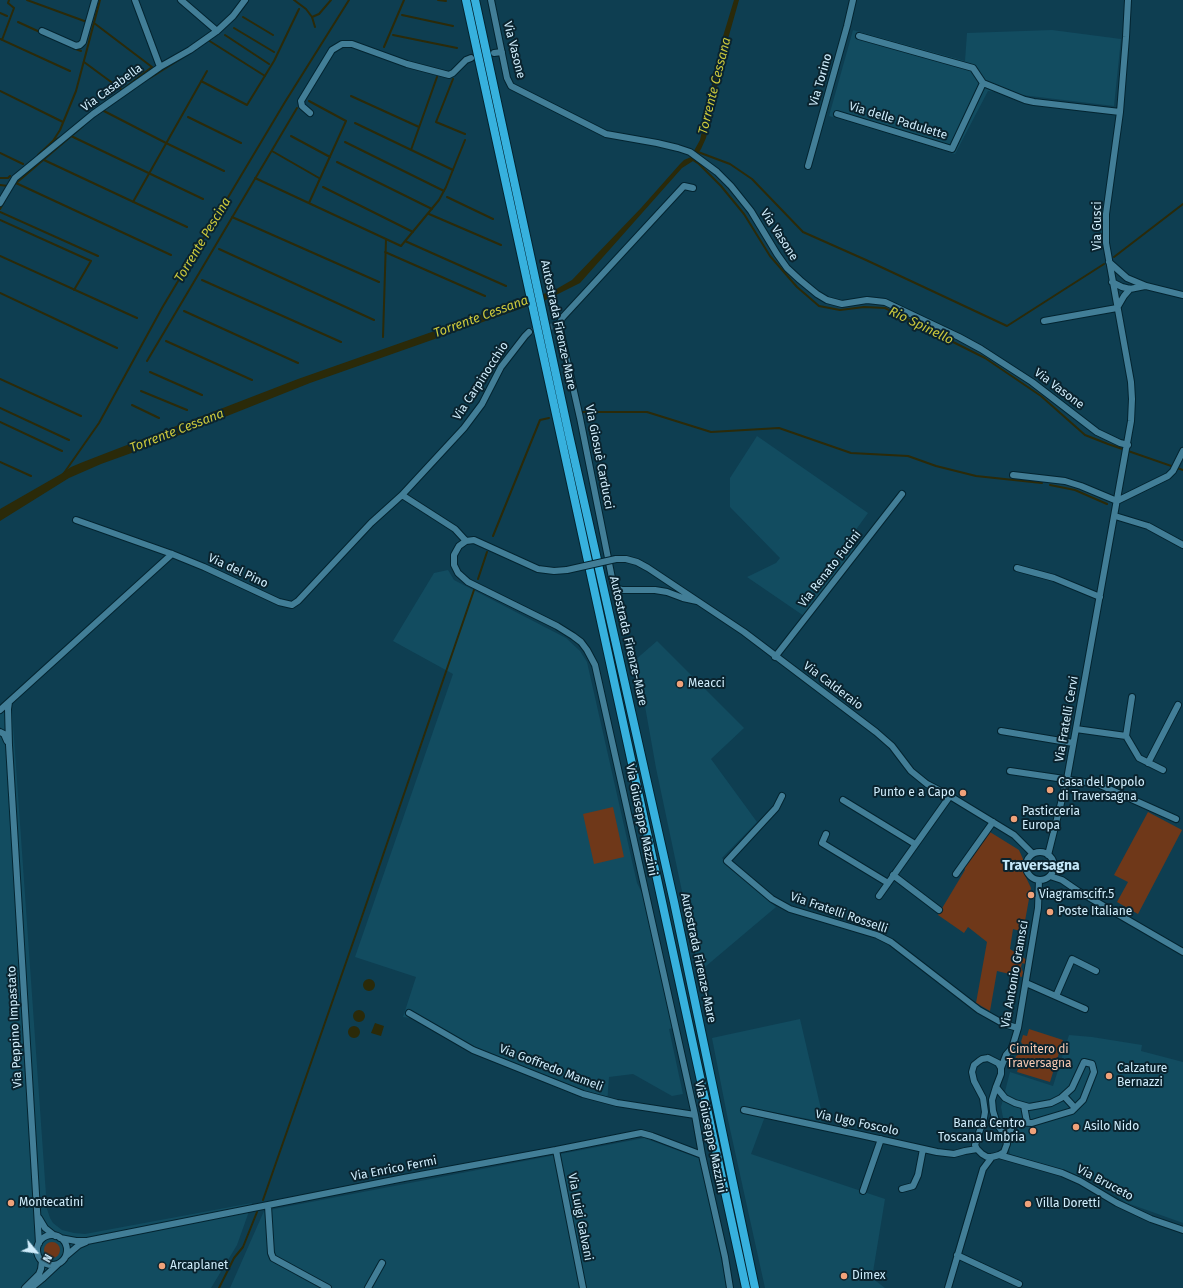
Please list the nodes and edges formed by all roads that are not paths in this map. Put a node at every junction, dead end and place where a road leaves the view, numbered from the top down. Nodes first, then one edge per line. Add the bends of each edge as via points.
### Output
1 (95, 0) edge
2 (135, 0) edge
3 (181, 0) edge
4 (245, 0) edge
5 (466, 0) edge
6 (475, 0) edge
7 (491, 0) edge
8 (853, 0) edge
9 (1128, 0) edge
10 (42, 30) dead end
11 (217, 31) junction
12 (859, 36) dead end
13 (502, 52) junction
14 (494, 53) dead end
15 (471, 58) dead end
16 (160, 66) junction
17 (983, 83) junction
18 (1120, 112) junction
19 (310, 113) dead end
20 (837, 114) dead end
21 (808, 166) dead end
22 (693, 188) dead end
23 (0, 203) edge
24 (1109, 262) junction
25 (1127, 278) junction
26 (1112, 282) junction
27 (1146, 286) junction
28 (1130, 288) junction
29 (534, 292) junction
30 (1183, 295) edge
31 (537, 305) junction
32 (1117, 308) junction
33 (1044, 321) dead end
34 (529, 332) tunnel mouth
35 (1127, 448) junction
36 (1183, 451) edge
37 (1014, 475) dead end
38 (402, 494) junction
39 (902, 494) dead end
40 (1117, 501) junction
41 (1114, 516) junction
42 (76, 520) dead end
43 (466, 541) junction
44 (1183, 546) edge
45 (172, 554) junction
46 (1017, 568) dead end
47 (1100, 597) junction
48 (697, 601) junction
49 (776, 657) junction
50 (1132, 697) dead end
51 (9, 702) junction
52 (1178, 705) dead end
53 (0, 710) edge
54 (0, 714) edge
55 (8, 719) junction
56 (1076, 729) junction
57 (1001, 731) dead end
58 (1, 732) edge
59 (1126, 736) junction
60 (1073, 743) junction
61 (8, 745) junction
62 (1148, 762) junction
63 (1163, 770) dead end
64 (1010, 771) dead end
65 (1067, 779) junction
66 (782, 796) dead end
67 (950, 796) junction
68 (843, 800) dead end
69 (1176, 819) dead end
70 (994, 822) junction
71 (826, 834) dead end
72 (1051, 843) junction
73 (915, 844) junction
74 (1025, 848) junction
75 (1040, 852) junction
76 (1033, 854) junction
77 (1048, 855) junction
78 (1028, 860) junction
79 (1054, 869) junction
80 (956, 874) dead end
81 (893, 875) junction
82 (1050, 876) junction
83 (1032, 877) junction
84 (1039, 880) junction
85 (1062, 880) junction
86 (888, 882) junction
87 (1038, 894) junction
88 (879, 896) dead end
89 (939, 910) dead end
90 (1183, 952) edge
91 (1096, 971) dead end
92 (1026, 983) junction
93 (1056, 996) junction
94 (1085, 1009) dead end
95 (409, 1013) dead end
96 (1018, 1028) junction
97 (1006, 1055) junction
98 (994, 1060) junction
99 (1001, 1068) junction
100 (996, 1087) junction
101 (1064, 1096) junction
102 (1024, 1106) junction
103 (1075, 1108) junction
104 (744, 1110) dead end
105 (695, 1115) junction
106 (1027, 1122) junction
107 (880, 1139) junction
108 (976, 1140) junction
109 (1006, 1140) junction
110 (1006, 1148) junction
111 (924, 1149) junction
112 (977, 1149) junction
113 (556, 1150) junction
114 (965, 1150) junction
115 (982, 1154) junction
116 (702, 1155) junction
117 (999, 1155) junction
118 (992, 1157) junction
119 (1016, 1160) junction
120 (983, 1169) junction
121 (902, 1189) dead end
122 (863, 1191) dead end
123 (268, 1206) junction
124 (37, 1212) junction
125 (1183, 1230) edge
126 (57, 1237) junction
127 (88, 1241) junction
128 (39, 1244) junction
129 (957, 1255) junction
130 (64, 1259) junction
131 (42, 1261) junction
132 (58, 1263) junction
133 (382, 1263) dead end
134 (1019, 1284) dead end
135 (25, 1288) edge
136 (31, 1288) edge
137 (328, 1288) edge
138 (368, 1288) edge
139 (583, 1288) edge
140 (730, 1288) edge
141 (746, 1288) edge
142 (755, 1288) edge
143 (948, 1288) edge

1 - 10 street via 84,42 80,45 76,46
2 - 16 street
3 - 11 street
4 - 11 street, Via Casabella
5 - 29 highway, Autostrada Firenze-Mare
6 - 29 highway, Autostrada Firenze-Mare
7 - 13 street, Via Vasone
8 - 21 street, Via Torino
9 - 18 street, Via Gusci
11 - 16 street, Via Casabella via 190,50
12 - 17 street via 973,68
13 - 14 street
13 - 35 street, Via Vasone via 508,81 513,87 606,134 690,152 717,172 751,212 787,268 817,294 842,304 867,300 885,302 959,337 1022,376 1097,432
15 - 19 street via 449,75 418,68 352,44 342,44 332,50 301,101 302,106
16 - 23 street, Via Casabella via 93,114 15,178
17 - 18 street via 1034,102
17 - 20 street, Via delle Padulette via 952,149
18 - 24 street, Via Gusci via 1106,214
22 - 48 street, Via Giosuè Carducci via 684,186 556,326 580,418 615,586 622,590 667,592
24 - 25 street
24 - 26 street, Via Gusci
25 - 26 street
25 - 27 street
26 - 28 street
26 - 32 street, Via Gusci
27 - 28 street
27 - 30 street
28 - 32 street
29 - 31 highway, Autostrada Firenze-Mare
31 - 141 highway, Autostrada Firenze-Mare
31 - 142 highway, Autostrada Firenze-Mare via 674,902
32 - 33 street
32 - 35 street, Via Gusci via 1132,391
34 - 38 street, Via Carpinocchio via 501,367 482,404 464,428
35 - 40 street, Via Fratelli Cervi
36 - 40 street via 1173,471 1166,477
37 - 40 street via 1066,481
38 - 43 street via 455,529
38 - 45 street, Via del Pino via 292,605 279,602
39 - 49 street, Via Renato Fucini
40 - 41 street, Via Fratelli Cervi
41 - 44 street via 1148,526
41 - 47 street, Via Fratelli Cervi
42 - 45 street
43 - 48 street, Via Calderaio, bridge via 478,541 538,569 554,571 626,559 648,568
43 - 105 street, Via Giuseppe Mazzini via 459,546 454,555 454,564 460,576 569,633 581,642 595,665
45 - 51 street
46 - 47 street via 1054,578
47 - 56 street, Via Fratelli Cervi
48 - 49 street, Via Calderaio
49 - 67 street, Via Calderaio via 876,732 892,746 911,771 927,784
50 - 59 street
51 - 53 street
51 - 55 street
52 - 62 street
54 - 55 street
55 - 61 street
56 - 59 street
56 - 60 street, Via Fratelli Cervi
57 - 60 street
58 - 61 street
59 - 62 street via 1139,758
60 - 65 street, Via Fratelli Cervi
61 - 124 street, Via Peppino Impastato
62 - 63 street
64 - 65 street
65 - 69 street via 1098,784
65 - 72 street, Via Fratelli Cervi
66 - 96 street, Via Fratelli Rosselli via 776,808 727,861 772,899 790,909 877,935 891,942 978,1010 1004,1024
67 - 70 street, Via Calderaio
67 - 73 street
68 - 73 street
70 - 74 street, Via Calderaio via 1014,835
70 - 80 street
71 - 86 street via 822,843
72 - 75 street
72 - 77 street, Via Fratelli Cervi
73 - 81 street
74 - 76 street, Via Calderaio
74 - 78 street, Via Calderaio
75 - 76 street
75 - 77 street
76 - 78 street
77 - 79 street via 1053,861
78 - 83 street via 1027,868
79 - 82 street
79 - 85 street
81 - 86 street
81 - 89 street
82 - 84 street
82 - 85 street
83 - 84 street
83 - 87 street, Via Antonio Gramsci
84 - 87 street, Via Antonio Gramsci
85 - 90 street
86 - 88 street
87 - 92 street, Via Antonio Gramsci
91 - 93 street via 1072,959
92 - 93 street
92 - 96 street, Via Antonio Gramsci
93 - 94 street
95 - 105 street, Via Goffredo Mameli via 473,1050 583,1094 616,1103
96 - 97 street, Via Antonio Gramsci via 1012,1048
97 - 98 street
97 - 99 street, Via Antonio Gramsci
98 - 99 street
98 - 108 street via 982,1059 974,1065 972,1072 983,1098 984,1112
99 - 100 street, Via Antonio Gramsci via 1002,1074
100 - 102 street via 1005,1098
100 - 109 street, Via Antonio Gramsci via 992,1100 993,1111
101 - 102 street via 1051,1103
101 - 103 street
101 - 103 street via 1072,1088 1084,1062 1092,1064 1094,1072 1083,1100
102 - 106 street
103 - 106 street via 1032,1123
104 - 107 street, Via Ugo Foscolo
105 - 116 street, Via Giuseppe Mazzini
106 - 109 street via 1014,1122
107 - 111 street, Via Ugo Foscolo
107 - 122 street
108 - 112 street
108 - 114 street
109 - 110 street
110 - 117 street
110 - 119 street
111 - 114 street, Via Ugo Foscolo via 954,1154
111 - 121 street via 913,1186
112 - 114 street, Via Ugo Foscolo
112 - 115 street
113 - 116 street, Via Enrico Fermi via 640,1133
113 - 123 street, Via Enrico Fermi
113 - 139 street, Via Luigi Galvani
115 - 118 street
115 - 120 street
116 - 140 street, Via Giuseppe Mazzini
117 - 118 street
117 - 119 street, Via Bruceto
118 - 120 street
119 - 125 street, Via Bruceto via 1074,1178 1116,1203
120 - 129 street
123 - 127 street, Via Enrico Fermi
123 - 137 street via 273,1258
124 - 126 street via 43,1226
124 - 128 street, Via Peppino Impastato
126 - 127 street
126 - 128 street via 49,1236
126 - 130 street via 63,1241 66,1248
127 - 130 street via 71,1251
128 - 131 street via 37,1252
129 - 134 street
129 - 143 street
130 - 132 street
131 - 132 street via 49,1264
131 - 135 street via 39,1274
132 - 136 street
133 - 138 street

